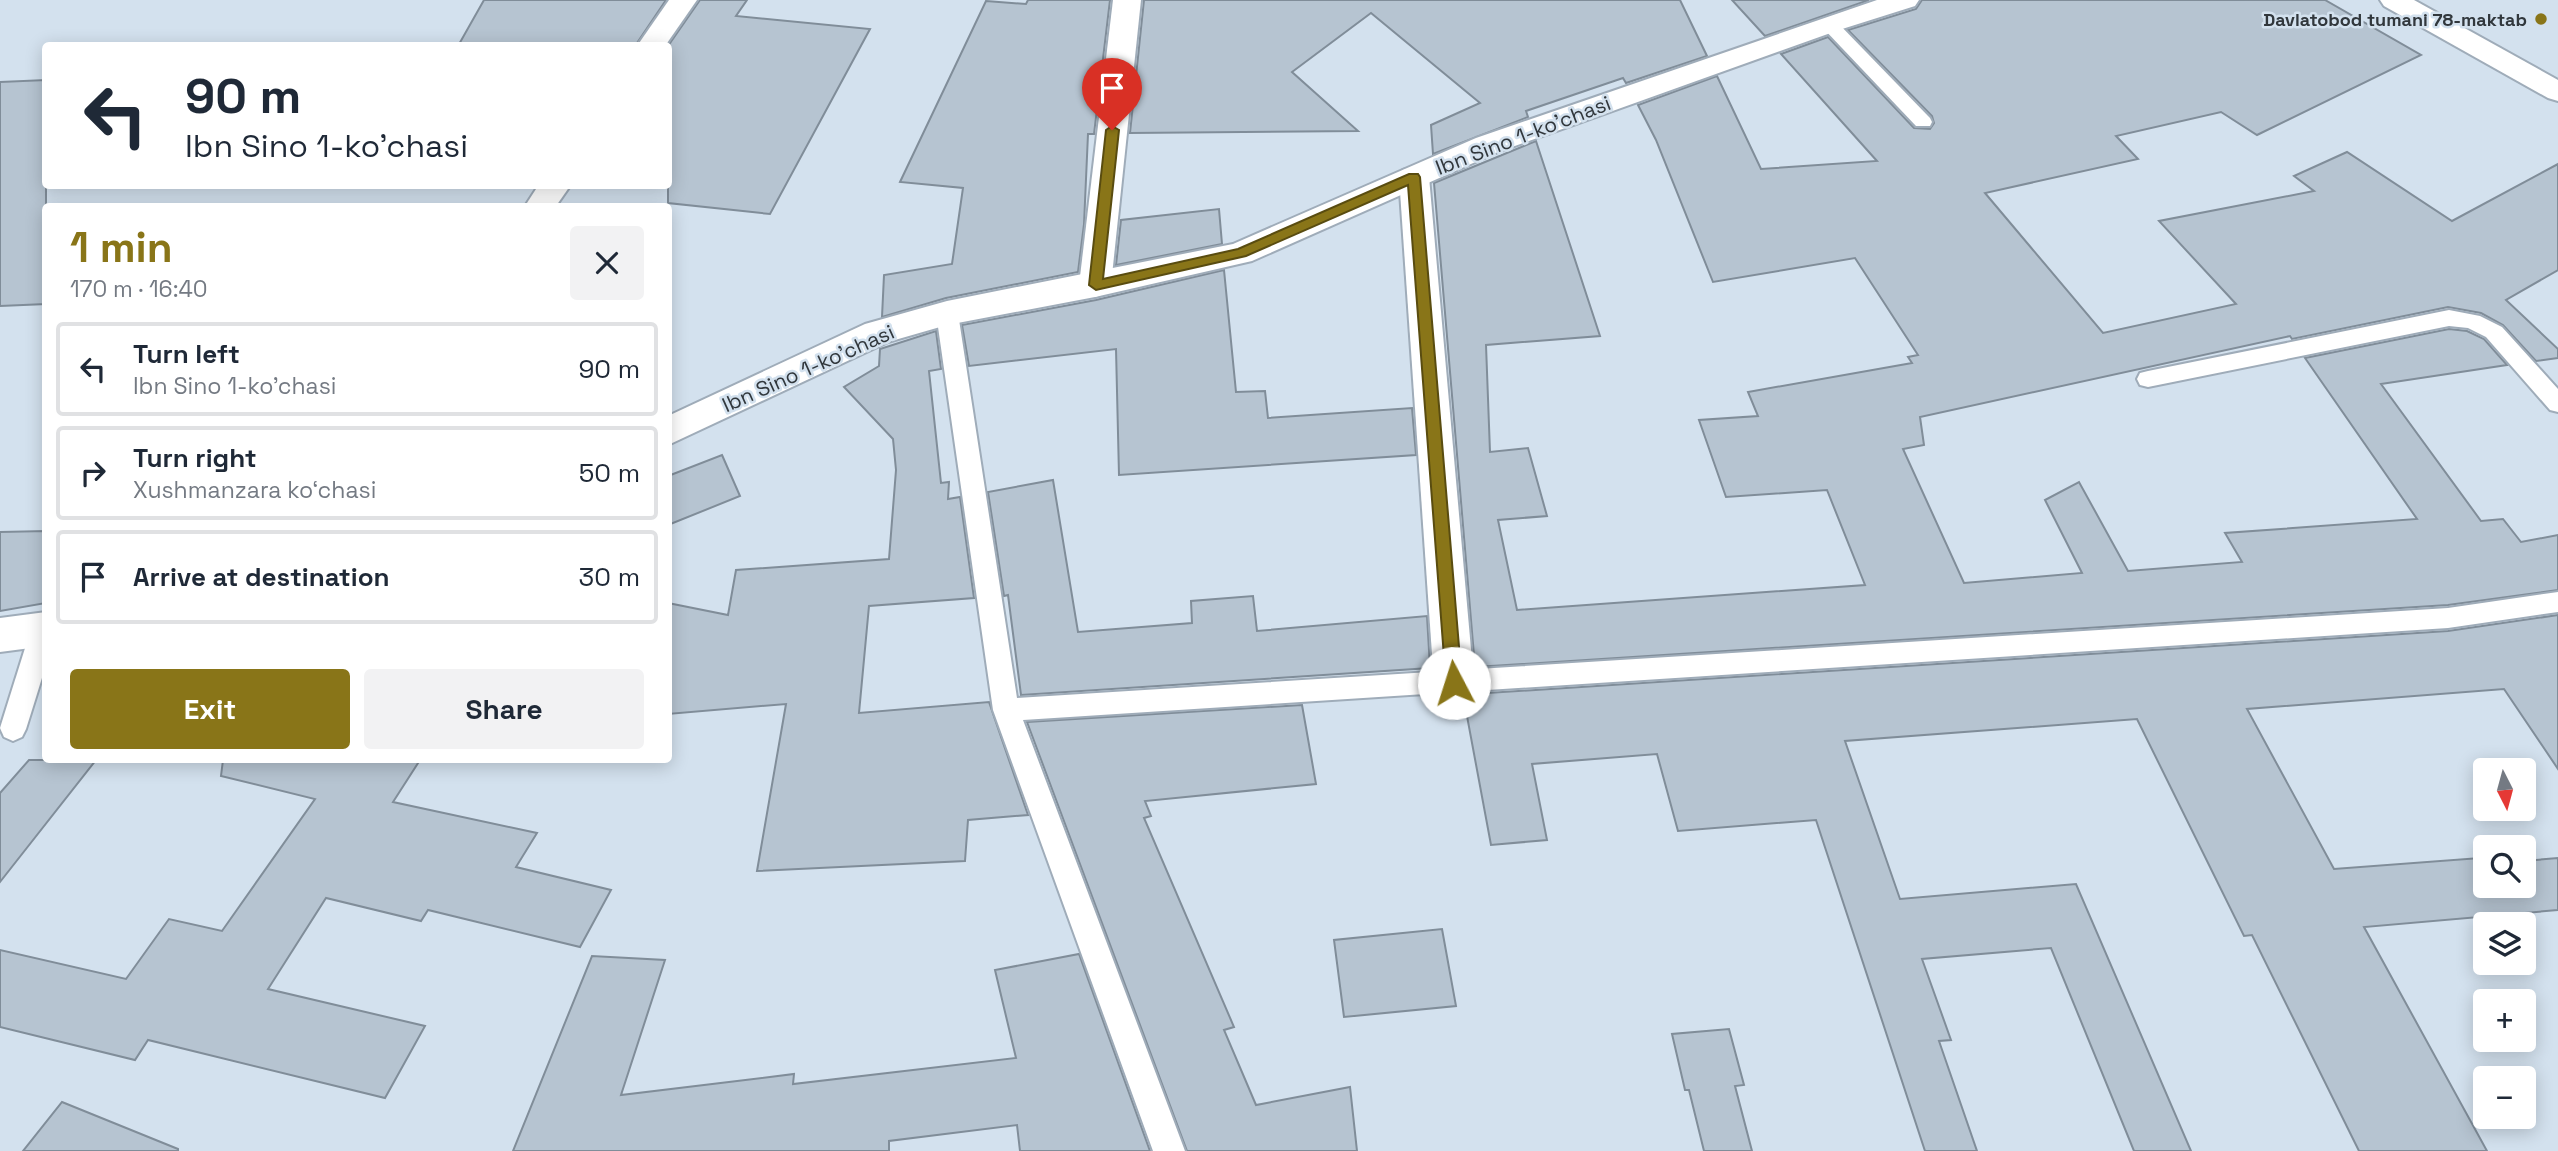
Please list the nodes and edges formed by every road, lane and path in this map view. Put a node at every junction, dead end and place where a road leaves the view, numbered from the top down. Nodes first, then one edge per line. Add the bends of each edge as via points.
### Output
1 (682, 0) edge
2 (1127, 0) edge
3 (2394, 0) edge
4 (1890, 2) edge
5 (1829, 24) junction
6 (654, 42) edge
7 (2558, 92) edge
8 (1923, 122) dead end
9 (1414, 177) junction
10 (1096, 285) junction
11 (947, 313) junction
12 (2148, 379) dead end
13 (2558, 404) edge
14 (672, 430) edge
15 (2558, 602) edge
16 (42, 629) edge
17 (0, 635) edge
18 (42, 638) edge
19 (1454, 683) junction
20 (1006, 710) junction
21 (13, 729) dead end
22 (1169, 1151) edge

1 - 6 street
2 - 10 street
3 - 7 street
4 - 5 street, Ibn Sino 1-koʼchasi
5 - 8 lane
5 - 9 street, Ibn Sino 1-koʼchasi via 1486,145
9 - 10 street, Ibn Sino 1-koʼchasi via 1241,253
9 - 19 street
10 - 11 street, Ibn Sino 1-koʼchasi
11 - 14 street, Ibn Sino 1-koʼchasi via 877,333
11 - 20 lane
12 - 13 lane via 2449,318 2472,321 2494,332
15 - 19 lane via 2448,618
16 - 17 street
18 - 21 lane
19 - 20 lane
20 - 22 lane

